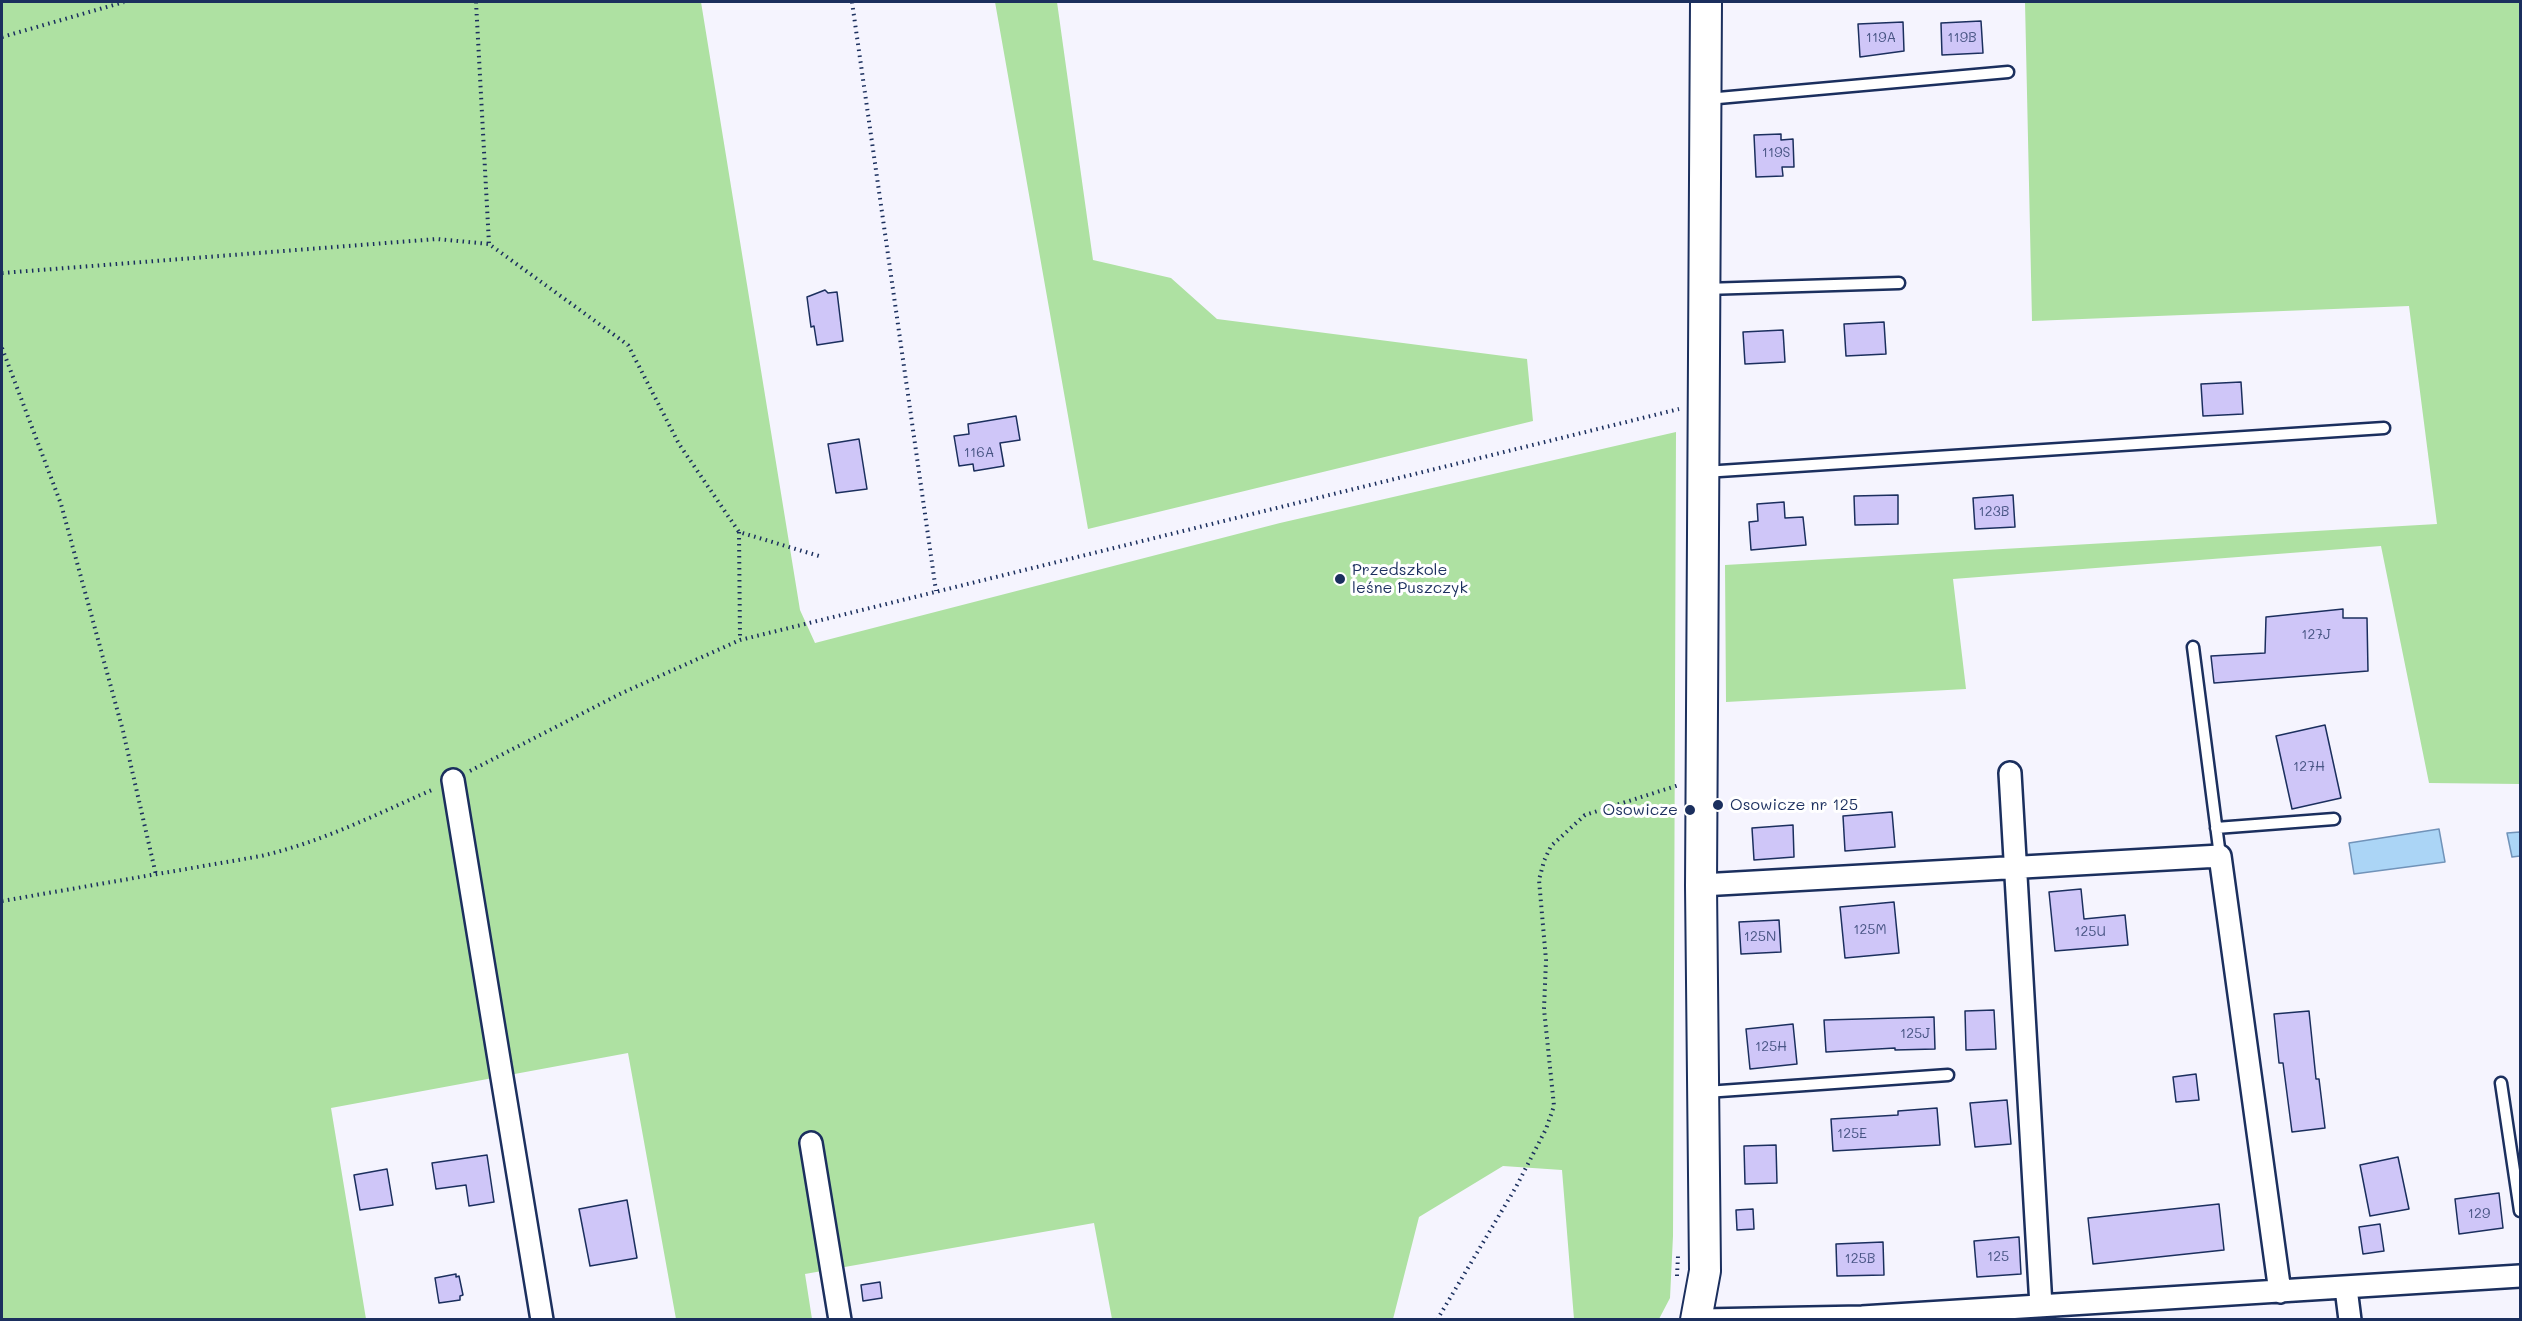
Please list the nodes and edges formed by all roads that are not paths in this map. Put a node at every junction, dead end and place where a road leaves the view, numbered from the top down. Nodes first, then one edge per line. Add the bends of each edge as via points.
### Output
1 (1706, 2) edge
2 (2008, 72) dead end
3 (1705, 99) junction
4 (1899, 283) dead end
5 (1705, 289) junction
6 (2384, 428) dead end
7 (1704, 472) junction
8 (2193, 647) dead end
9 (2010, 773) dead end
10 (453, 780) road end
11 (2334, 819) dead end
12 (2216, 828) junction
13 (2220, 856) junction
14 (2015, 867) junction
15 (1701, 885) junction
16 (1948, 1075) dead end
17 (2501, 1083) dead end
18 (1705, 1092) junction
19 (811, 1143) dead end
20 (2520, 1211) edge
21 (2520, 1276) edge
22 (2346, 1288) junction
23 (2280, 1292) junction
24 (2041, 1306) junction
25 (1944, 1316) edge
26 (542, 1320) edge
27 (840, 1320) edge
28 (1696, 1320) edge
29 (1702, 1320) edge
30 (2350, 1320) edge

1 - 3 street
2 - 3 lane
3 - 5 street
4 - 5 lane
5 - 7 street
6 - 7 lane
7 - 15 street
8 - 12 lane
9 - 14 street
10 - 26 street
11 - 12 lane
12 - 13 lane
13 - 14 street
13 - 23 street
14 - 15 street
14 - 24 street
15 - 18 street
16 - 18 lane
17 - 20 lane
18 - 28 street via 1705,1271
19 - 27 street
21 - 22 street
22 - 23 street
22 - 30 street
23 - 24 street
24 - 25 street
25 - 29 street

